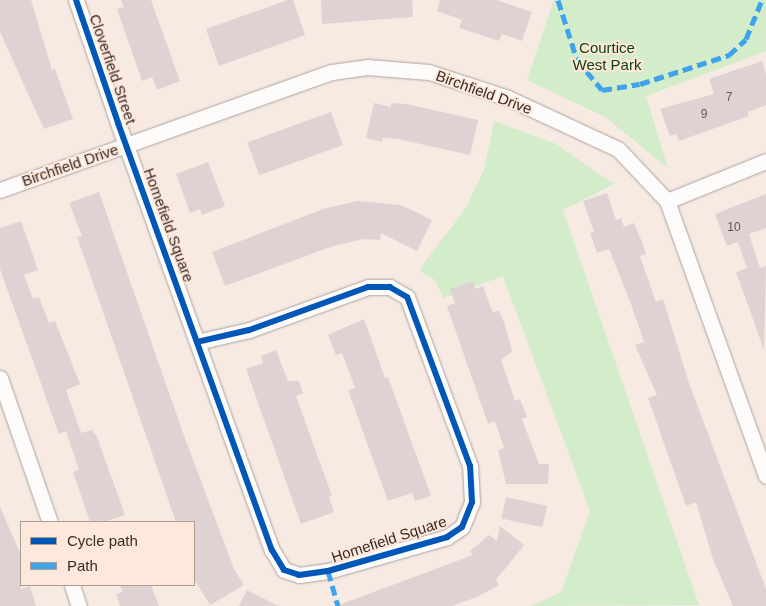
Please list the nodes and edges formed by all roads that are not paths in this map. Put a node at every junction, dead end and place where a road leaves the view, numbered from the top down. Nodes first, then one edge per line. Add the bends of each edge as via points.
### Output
1 (76, 0) edge
2 (126, 146) junction
3 (766, 161) edge
4 (0, 190) edge
5 (667, 201) junction
6 (197, 342) junction
7 (0, 378) edge
8 (766, 476) edge
9 (50, 521) edge
10 (72, 586) edge
11 (79, 606) edge

1 - 2 street, Cloverfield Street
2 - 4 street, Birchfield Drive
2 - 5 street, Birchfield Drive via 332,72 367,67 429,72 508,98 618,149
2 - 6 street, Homefield Square
3 - 5 street
5 - 8 street, Birchfield Drive
6 - 6 street, Homefield Square via 272,550 284,570 299,575 328,571 447,537 462,527 472,502 470,466 407,297 390,287 368,287 249,330
7 - 9 street
10 - 11 street

